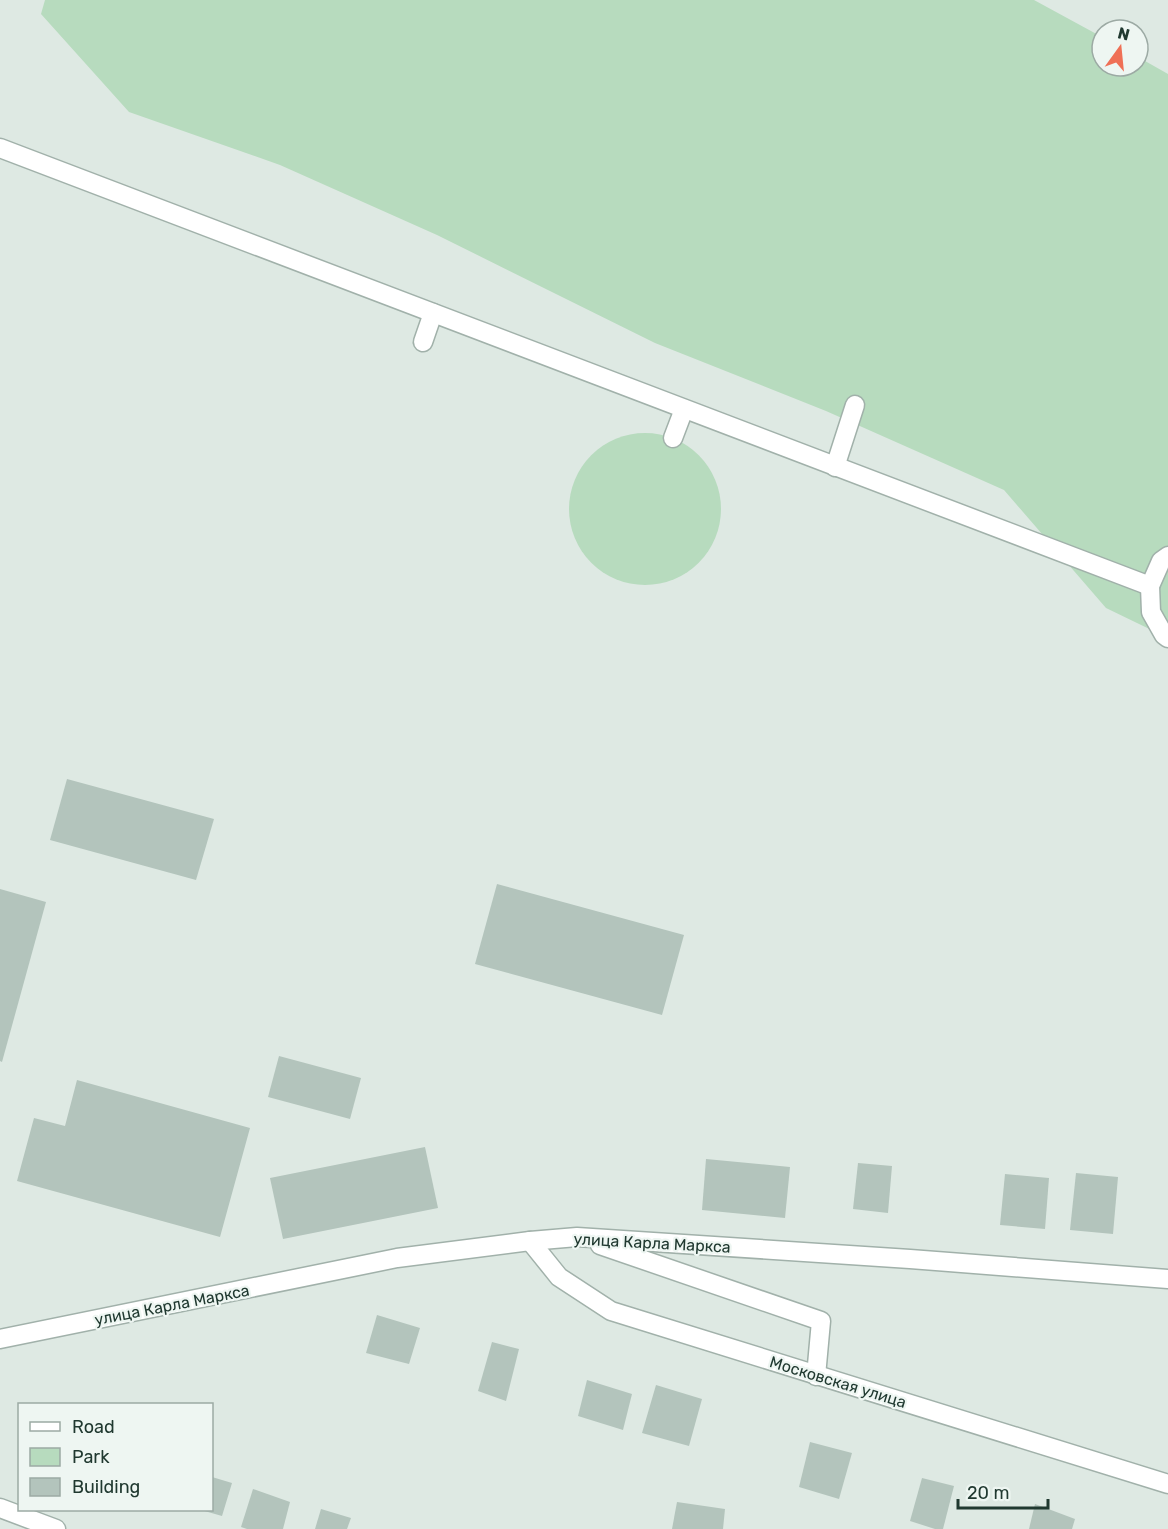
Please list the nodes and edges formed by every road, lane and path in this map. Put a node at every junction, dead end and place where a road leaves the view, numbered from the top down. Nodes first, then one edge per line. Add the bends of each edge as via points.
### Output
1 (0, 148) edge
2 (433, 313) junction
3 (423, 342) dead end
4 (855, 405) dead end
5 (684, 409) junction
6 (673, 438) dead end
7 (835, 466) junction
8 (1168, 556) edge
9 (1150, 586) junction
10 (1168, 638) edge
11 (577, 1237) junction
12 (530, 1241) junction
13 (1168, 1279) edge
14 (0, 1339) edge
15 (816, 1376) junction
16 (1168, 1484) edge
17 (0, 1508) edge
18 (56, 1529) edge

1 - 2 street
2 - 3 street
2 - 5 street
4 - 7 street
5 - 6 street
5 - 7 street
7 - 9 street
8 - 9 street via 1161,561
9 - 10 street via 1150,612
11 - 12 street, улица Карла Маркса
11 - 13 street, улица Карла Маркса
11 - 15 street via 821,1321
12 - 14 street, улица Карла Маркса via 397,1258
12 - 15 street, Московская улица via 559,1277 611,1311
15 - 16 street, Московская улица
17 - 18 street

